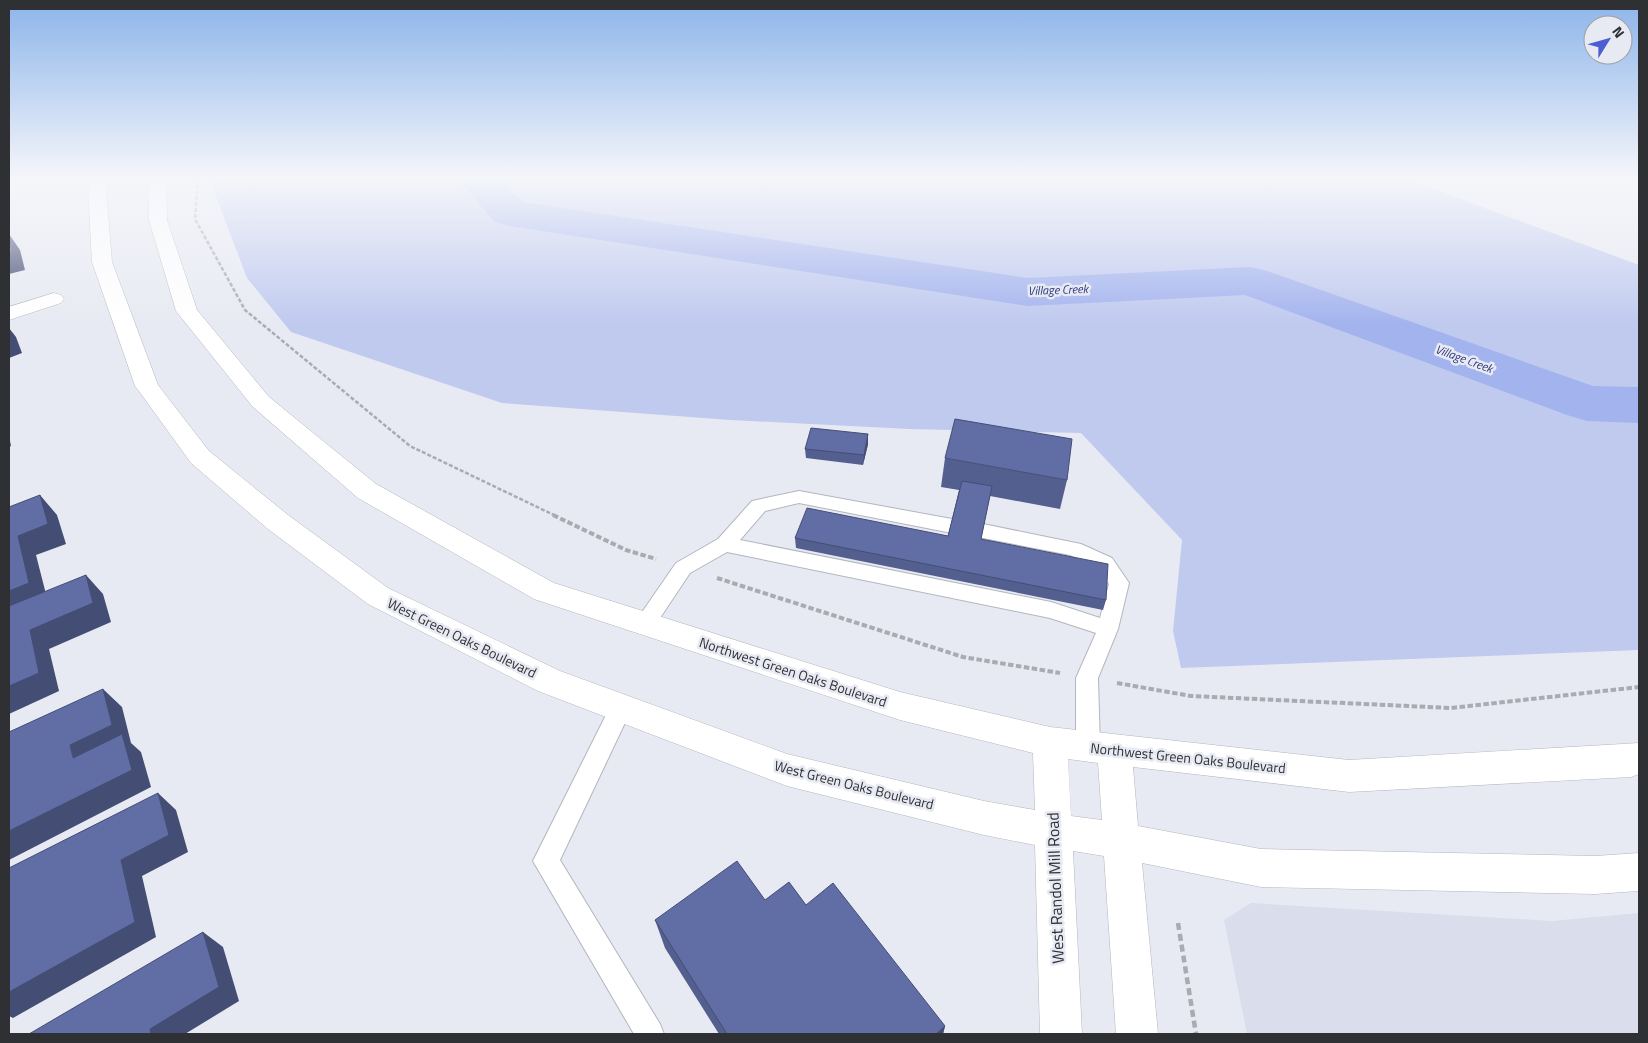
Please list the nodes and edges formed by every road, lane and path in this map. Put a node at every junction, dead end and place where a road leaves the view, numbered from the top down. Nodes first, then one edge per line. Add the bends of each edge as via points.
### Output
1 (100, 227) edge
2 (160, 227) edge
3 (54, 300) dead end
4 (9, 314) edge
5 (952, 526) edge
6 (982, 531) edge
7 (726, 544) junction
8 (645, 624) junction
9 (1108, 629) junction
10 (621, 708) junction
11 (1050, 742) junction
12 (1100, 749) junction
13 (1639, 759) edge
14 (1053, 831) junction
15 (1121, 841) junction
16 (1639, 872) edge
17 (1178, 923) dead end
18 (650, 1034) edge
19 (1061, 1034) edge
20 (1136, 1034) edge
21 (1196, 1034) edge

1 - 10 main road, West Green Oaks Boulevard via 102,262 148,386 200,457 278,522 378,596 549,681
2 - 8 main road, Northwest Green Oaks Boulevard via 187,311 262,402 366,491 544,591
3 - 4 main road
5 - 7 lane via 799,497 759,506
6 - 9 lane via 1074,549 1105,563 1119,583
7 - 8 lane via 683,568
7 - 9 lane via 1051,610
8 - 11 main road, Northwest Green Oaks Boulevard via 900,706
9 - 12 lane via 1087,678
10 - 14 main road, West Green Oaks Boulevard via 787,770 984,818
10 - 18 lane via 546,861
11 - 12 main road, Northwest Green Oaks Boulevard
11 - 14 main road, West Randol Mill Road
12 - 13 main road, Northwest Green Oaks Boulevard via 1349,776
12 - 15 main road
14 - 15 main road
14 - 19 main road, West Randol Mill Road
15 - 16 main road via 1261,868 1595,875
15 - 20 main road
17 - 21 path

